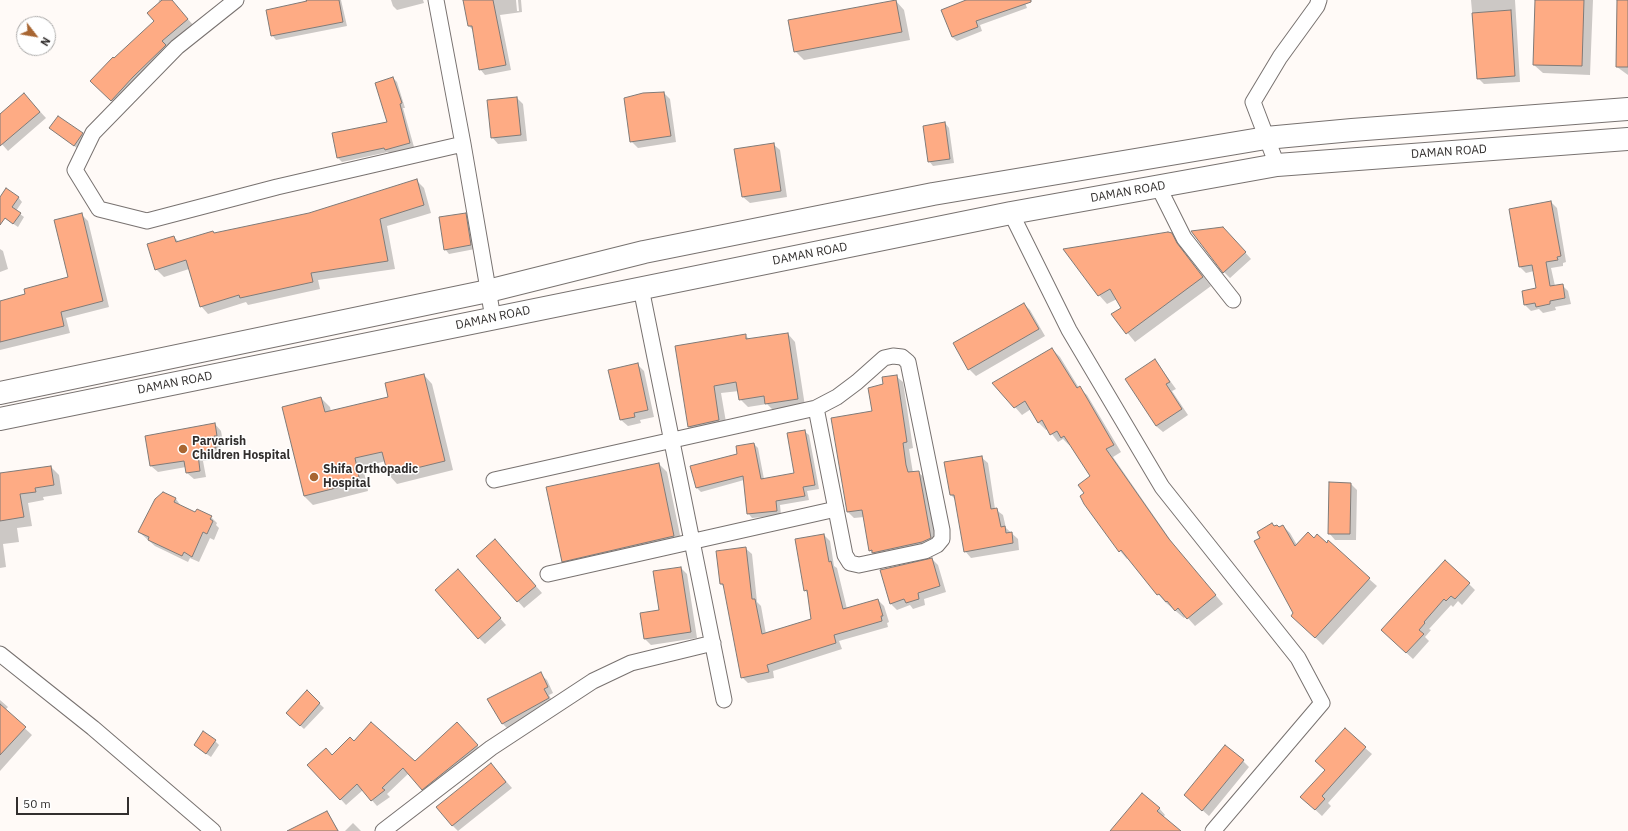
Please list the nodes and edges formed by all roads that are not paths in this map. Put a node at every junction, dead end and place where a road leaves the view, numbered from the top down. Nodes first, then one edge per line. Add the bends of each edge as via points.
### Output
1 (236, 0) edge
2 (436, 0) edge
3 (1319, 0) edge
4 (1628, 109) edge
5 (1266, 138) junction
6 (1628, 139) edge
7 (463, 144) junction
8 (1276, 165) junction
9 (1158, 186) junction
10 (1011, 214) junction
11 (640, 288) junction
12 (488, 291) junction
13 (1233, 300) dead end
14 (493, 318) junction
15 (0, 393) edge
16 (816, 408) junction
17 (0, 419) edge
18 (672, 441) junction
19 (494, 480) dead end
20 (836, 509) junction
21 (692, 541) junction
22 (548, 574) dead end
23 (713, 643) junction
24 (0, 654) edge
25 (724, 700) dead end
26 (213, 831) edge
27 (383, 831) edge
28 (1213, 831) edge

1 - 7 street via 177,47 93,133 75,170 98,209 146,221 277,187
2 - 7 street
3 - 5 street via 1253,102
4 - 5 main road
5 - 8 street
5 - 12 main road via 925,195 644,252
6 - 8 main road, DAMAN ROAD
7 - 12 street
8 - 9 main road, DAMAN ROAD
9 - 10 main road, DAMAN ROAD
9 - 13 street via 1184,238
10 - 11 main road, DAMAN ROAD
10 - 28 street via 1069,330 1162,487 1298,658 1322,703
11 - 14 main road, DAMAN ROAD
11 - 18 street
12 - 14 street
12 - 15 main road
14 - 17 main road, DAMAN ROAD
16 - 18 street
16 - 20 street
16 - 20 street via 852,386 884,358 902,357 908,362 942,539 937,545 925,551 859,565 850,563 845,555
18 - 19 street
18 - 21 street
20 - 21 street
21 - 22 street
21 - 23 street
23 - 25 street
23 - 27 street via 631,663 593,681 491,748
24 - 26 street via 93,728

